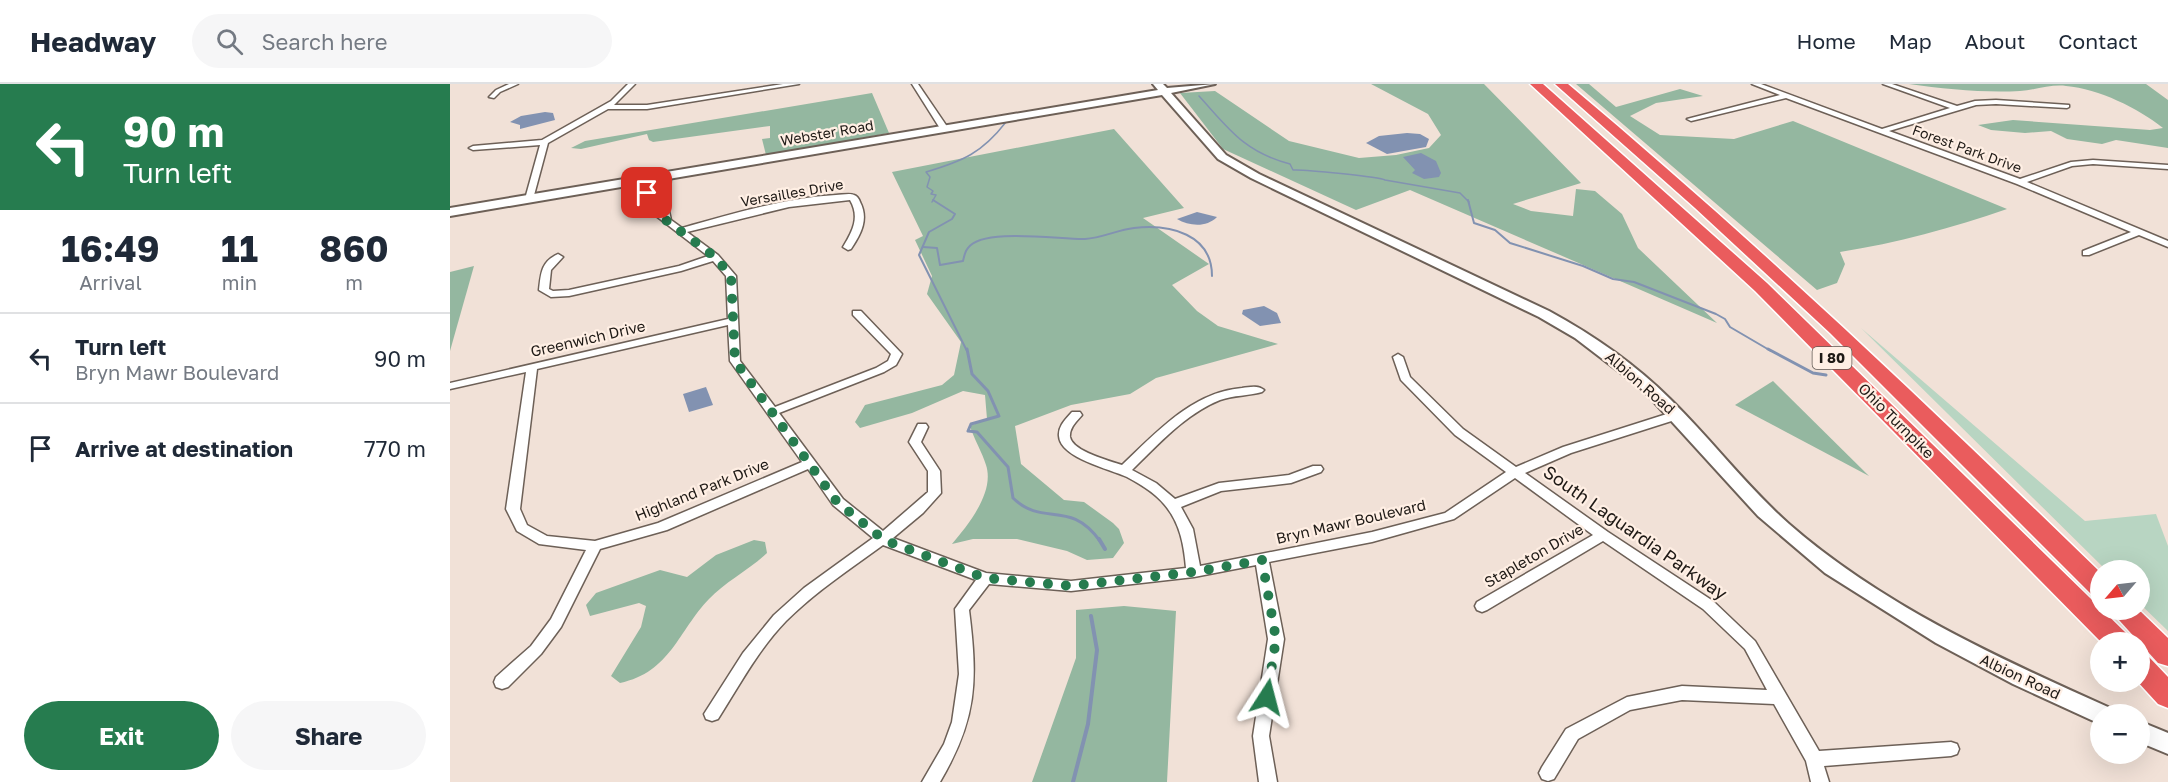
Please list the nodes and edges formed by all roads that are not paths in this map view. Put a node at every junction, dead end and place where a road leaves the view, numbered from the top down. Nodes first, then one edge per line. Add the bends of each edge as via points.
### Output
1 (515, 84) edge
2 (632, 84) edge
3 (740, 84) edge
4 (796, 84) edge
5 (915, 84) edge
6 (1210, 84) edge
7 (1536, 84) edge
8 (1561, 84) edge
9 (1755, 84) edge
10 (1765, 84) edge
11 (1886, 84) edge
12 (1162, 88) edge
13 (742, 92) junction
14 (1790, 95) junction
15 (492, 97) dead end
16 (2067, 106) dead end
17 (607, 107) junction
18 (1958, 109) junction
19 (1691, 119) dead end
20 (944, 128) junction
21 (1885, 130) junction
22 (544, 142) junction
23 (474, 148) dead end
24 (2168, 167) edge
25 (667, 175) junction
26 (646, 179) junction
27 (2024, 181) junction
28 (529, 199) junction
29 (450, 212) edge
30 (667, 219) junction
31 (681, 231) junction
32 (2140, 231) junction
33 (2168, 239) edge
34 (2168, 244) edge
35 (848, 247) dead end
36 (2086, 253) dead end
37 (558, 257) dead end
38 (715, 257) junction
39 (857, 313) dead end
40 (732, 321) junction
41 (1398, 357) dead end
42 (532, 367) junction
43 (450, 386) edge
44 (1258, 390) dead end
45 (772, 412) junction
46 (1076, 415) dead end
47 (1677, 415) junction
48 (922, 427) dead end
49 (809, 464) junction
50 (1317, 469) dead end
51 (1124, 470) junction
52 (1515, 472) junction
53 (1173, 505) junction
54 (1603, 535) junction
55 (884, 540) junction
56 (595, 546) junction
57 (1262, 560) junction
58 (1194, 572) junction
59 (2090, 577) edge
60 (985, 578) junction
61 (1482, 606) dead end
62 (2133, 620) edge
63 (2108, 632) edge
64 (2168, 655) edge
65 (2150, 677) edge
66 (502, 682) dead end
67 (2168, 696) edge
68 (1779, 697) junction
69 (2090, 710) edge
70 (712, 714) dead end
71 (1951, 749) dead end
72 (1814, 759) junction
73 (1548, 773) dead end
74 (931, 782) edge
75 (1268, 782) edge
76 (1820, 782) edge

1 - 15 street
2 - 17 street
3 - 13 street
4 - 13 street
5 - 20 street
6 - 12 street, Webster Road
7 - 63 highway, Ohio Turnpike / I 80 via 1761,287
8 - 59 highway, Ohio Turnpike / I 80 via 1659,166 1783,280
9 - 14 street, Forest Park Drive
10 - 14 street, Forest Park Drive
11 - 18 street
12 - 20 street, Webster Road
12 - 47 street, Albion Road via 1222,157 1550,317 1613,359
13 - 17 street via 647,107
14 - 19 street
14 - 21 street, Forest Park Drive
16 - 18 street via 1996,102
17 - 22 street via 569,124
18 - 21 street
20 - 25 street, Webster Road
21 - 27 street, Forest Park Drive
22 - 23 street
22 - 28 street
24 - 27 street via 2071,164
25 - 26 street, Webster Road
25 - 30 street
26 - 28 street, Webster Road
26 - 30 street, Bryn Mawr Boulevard via 651,209
27 - 32 street, Forest Park Drive
28 - 29 street, Webster Road
30 - 31 street, Bryn Mawr Boulevard
31 - 35 street, Versailles Drive via 834,197 853,197 862,220
31 - 38 street, Bryn Mawr Boulevard
32 - 33 street, Forest Park Drive
32 - 34 street, Forest Park Drive
32 - 36 street
37 - 38 street via 546,269 544,290 550,294 681,268
38 - 40 street, Bryn Mawr Boulevard via 731,276
39 - 45 street via 897,354 892,363
40 - 42 street, Greenwich Drive
40 - 45 street, Bryn Mawr Boulevard via 735,361
41 - 52 street, South Laguardia Parkway via 1405,378 1459,432
42 - 43 street, Greenwich Drive
42 - 56 street, Highland Park Drive via 513,509 522,528 544,541
44 - 51 street via 1236,390 1191,408
45 - 49 street, Bryn Mawr Boulevard
46 - 51 street via 1064,432 1067,444 1078,454
47 - 52 street, Bryn Mawr Boulevard via 1567,450
47 - 69 street, Albion Road via 1724,471 1796,540 1879,601 1994,667
48 - 55 street via 915,442 934,471 935,493 914,517
49 - 55 street, Bryn Mawr Boulevard via 837,502
49 - 56 street, Highland Park Drive via 662,527
50 - 53 street via 1291,479 1219,487
51 - 53 street via 1152,486
52 - 54 street, South Laguardia Parkway
52 - 57 street, Bryn Mawr Boulevard via 1449,516
53 - 58 street via 1190,537
54 - 61 street, Stapleton Drive
54 - 68 street, South Laguardia Parkway via 1708,605 1750,645
55 - 60 street, Bryn Mawr Boulevard
55 - 70 street via 792,606 764,635
56 - 66 street via 556,623 536,650
57 - 58 street, Bryn Mawr Boulevard
57 - 75 street via 1276,639 1261,736
58 - 60 street, Bryn Mawr Boulevard via 1071,586
60 - 74 street via 962,609 967,651 964,698 955,737
62 - 64 highway
65 - 67 highway
68 - 72 street, South Laguardia Parkway
68 - 73 street via 1682,693 1627,704 1572,734
71 - 72 street
72 - 76 street, South Laguardia Parkway

